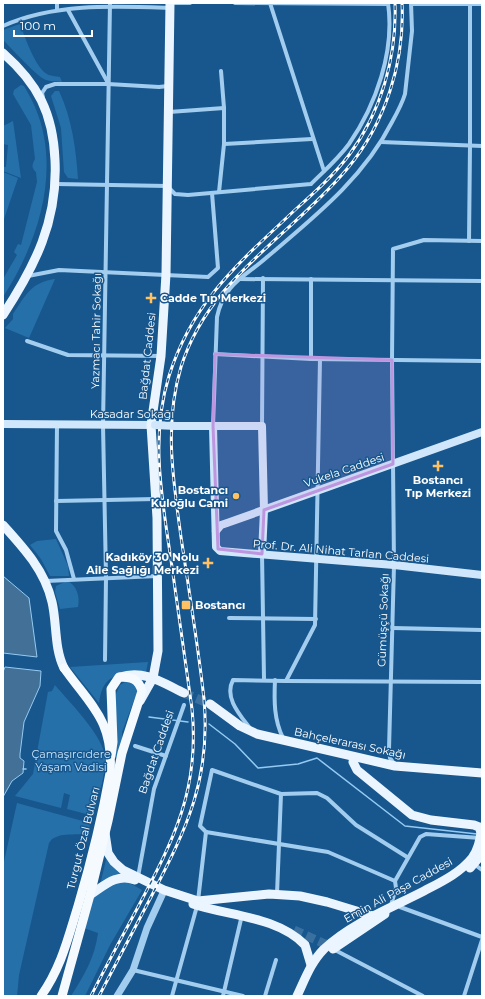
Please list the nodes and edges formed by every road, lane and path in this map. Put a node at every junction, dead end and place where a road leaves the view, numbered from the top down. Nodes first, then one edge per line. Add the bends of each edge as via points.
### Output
1 (57, 3) edge
2 (190, 3) edge
3 (235, 3) edge
4 (270, 3) edge
5 (310, 3) edge
6 (470, 3) edge
7 (388, 4) edge
8 (411, 4) edge
9 (482, 4) edge
10 (110, 5) edge
11 (170, 5) edge
12 (57, 10) junction
13 (68, 10) junction
14 (3, 26) edge
15 (3, 53) edge
16 (221, 71) dead end
17 (108, 84) junction
18 (169, 86) junction
19 (43, 102) junction
20 (224, 108) junction
21 (168, 112) junction
22 (312, 139) junction
23 (381, 142) junction
24 (224, 144) junction
25 (470, 146) junction
26 (482, 146) edge
27 (324, 172) junction
28 (56, 184) junction
29 (108, 184) junction
30 (167, 186) junction
31 (220, 192) junction
32 (212, 193) junction
33 (469, 241) junction
34 (482, 241) edge
35 (106, 273) junction
36 (166, 274) junction
37 (27, 276) junction
38 (263, 278) junction
39 (238, 279) junction
40 (311, 279) junction
41 (393, 281) junction
42 (482, 281) edge
43 (3, 315) edge
44 (27, 341) dead end
45 (216, 354) junction
46 (106, 355) junction
47 (161, 356) junction
48 (262, 356) junction
49 (311, 359) junction
50 (320, 359) junction
51 (392, 360) junction
52 (482, 361) edge
53 (3, 424) edge
54 (103, 424) junction
55 (153, 425) junction
56 (57, 426) junction
57 (213, 426) junction
58 (262, 426) junction
59 (482, 432) edge
60 (393, 464) junction
61 (318, 490) junction
62 (156, 499) junction
63 (56, 500) junction
64 (104, 500) junction
65 (264, 510) junction
66 (3, 525) edge
67 (216, 531) junction
68 (262, 554) junction
69 (316, 559) junction
70 (394, 565) junction
71 (482, 575) edge
72 (158, 576) junction
73 (106, 577) junction
74 (74, 579) junction
75 (46, 581) junction
76 (229, 618) dead end
77 (263, 618) junction
78 (316, 619) junction
79 (393, 628) junction
80 (482, 630) edge
81 (105, 660) dead end
82 (64, 668) joint
83 (119, 677) junction
84 (153, 678) junction
85 (264, 679) junction
86 (275, 680) junction
87 (390, 680) junction
88 (286, 681) junction
89 (482, 682) edge
90 (184, 693) tunnel mouth
91 (210, 704) tunnel mouth
92 (184, 705) dead end
93 (137, 707) junction
94 (252, 732) junction
95 (284, 741) junction
96 (135, 746) dead end
97 (112, 756) junction
98 (166, 756) junction
99 (356, 758) junction
100 (395, 766) junction
101 (482, 768) edge
102 (442, 770) junction
103 (482, 773) edge
104 (281, 794) junction
105 (105, 832) junction
106 (206, 832) junction
107 (481, 832) edge
108 (278, 844) junction
109 (482, 854) edge
110 (407, 857) junction
111 (478, 867) edge
112 (138, 877) junction
113 (395, 881) junction
114 (163, 892) junction
115 (277, 894) junction
116 (90, 896) junction
117 (198, 903) junction
118 (395, 908) junction
119 (242, 915) junction
120 (384, 915) junction
121 (373, 916) junction
122 (259, 920) junction
123 (294, 930) tunnel mouth
124 (482, 937) edge
125 (342, 940) tunnel mouth
126 (482, 940) edge
127 (333, 949) junction
128 (276, 960) dead end
129 (311, 965) junction
130 (133, 970) junction
131 (176, 981) junction
132 (224, 994) edge
133 (41, 996) edge
134 (62, 996) edge
135 (117, 996) edge
136 (172, 996) edge
137 (243, 996) edge
138 (265, 996) edge
139 (297, 996) edge
140 (303, 996) edge
141 (422, 996) edge
142 (464, 996) edge

1 - 12 street
2 - 11 street
3 - 4 street
4 - 5 street
4 - 22 street
5 - 7 street
6 - 8 street
6 - 9 street
6 - 25 street
7 - 27 street via 387,46 374,98 349,143
8 - 23 street via 412,31 405,94
10 - 11 street
10 - 13 street
10 - 17 street, Yazmacı Tahir Sokağı
11 - 18 main road, Bağdat Caddesi
12 - 13 street
12 - 14 street via 20,18
13 - 17 street
15 - 19 main road via 29,78
16 - 20 street
17 - 18 street
17 - 19 street via 49,85 42,94
17 - 29 street, Yazmacı Tahir Sokağı
18 - 21 main road, Bağdat Caddesi
19 - 28 main road via 53,135
20 - 21 street
20 - 24 street
21 - 30 main road, Bağdat Caddesi
22 - 24 street
22 - 27 street
23 - 25 street
23 - 39 street via 360,173 344,190 265,259
24 - 31 street
25 - 26 street
25 - 33 street
27 - 31 street via 311,184
28 - 29 street
28 - 37 main road via 49,224 40,251
29 - 30 street
29 - 35 street, Yazmacı Tahir Sokağı
30 - 32 street via 175,194
30 - 36 main road, Bağdat Caddesi
31 - 32 street
32 - 36 street via 218,268 208,277
33 - 34 street
33 - 41 street, Gümüşçü Sokağı via 424,240 393,249
35 - 36 street
35 - 37 street via 59,270
35 - 46 street, Yazmacı Tahir Sokağı
36 - 47 main road, Bağdat Caddesi
37 - 43 main road
38 - 39 street
38 - 40 street
38 - 48 street
39 - 45 street via 220,302 216,317
40 - 41 street
40 - 49 street
41 - 42 street
41 - 51 street, Gümüşçü Sokağı
44 - 46 street via 68,355
45 - 48 street
45 - 57 street
46 - 47 street
46 - 54 street, Yazmacı Tahir Sokağı
47 - 55 main road, Bağdat Caddesi
48 - 49 street
48 - 58 street
49 - 50 street
50 - 51 street
50 - 61 street
51 - 52 street
51 - 60 street, Gümüşçü Sokağı
53 - 56 main road, Kasadar Sokağı
54 - 55 main road, Kasadar Sokağı
54 - 56 main road, Kasadar Sokağı
54 - 64 street, Yazmacı Tahir Sokağı
55 - 57 main road, Kasadar Sokağı, bridge
55 - 62 main road, Bağdat Caddesi
56 - 63 street
57 - 58 main road, Kasadar Sokağı
57 - 67 main road
58 - 65 main road
59 - 60 main road, Vukela Caddesi
60 - 61 main road, Vukela Caddesi
60 - 70 street, Gümüşçü Sokağı
61 - 65 main road, Vukela Caddesi
61 - 69 street
62 - 64 street
62 - 72 main road, Bağdat Caddesi
63 - 64 street
63 - 74 street via 56,531 66,550
64 - 73 street, Yazmacı Tahir Sokağı
65 - 67 main road, Vukela Caddesi via 221,525
65 - 68 main road
66 - 75 main road via 25,550
67 - 68 main road, Prof. Dr. Ali Nihat Tarlan Caddesi via 216,546 220,551
68 - 69 main road, Prof. Dr. Ali Nihat Tarlan Caddesi
68 - 77 street
69 - 70 main road, Prof. Dr. Ali Nihat Tarlan Caddesi
69 - 78 street
70 - 71 main road, Prof. Dr. Ali Nihat Tarlan Caddesi
70 - 79 street, Gümüşçü Sokağı
72 - 73 street
72 - 84 main road, Bağdat Caddesi via 158,651
73 - 74 street
73 - 81 street, Yazmacı Tahir Sokağı
74 - 75 street
75 - 82 main road
76 - 77 street
77 - 78 street
77 - 85 street
78 - 88 street
79 - 80 street
79 - 87 street, Gümüşçü Sokağı
82 - 97 highway, Turgut Özal Bulvarı via 103,720
83 - 84 main road via 133,674
83 - 93 highway, Turgut Özal Bulvarı via 131,677 140,684 142,691
83 - 97 highway via 111,689
84 - 90 main road
84 - 93 main road, Bağdat Caddesi
85 - 86 street
85 - 94 street via 233,680 229,687 229,695
86 - 88 street
86 - 95 street, Bahçelerarası Sokağı via 275,714
87 - 88 street
87 - 89 street
87 - 100 street, Gümüşçü Sokağı via 389,749 390,758
91 - 94 main road, Bahçelerarası Sokağı
92 - 98 street, Bağdat Caddesi
93 - 105 highway, Turgut Özal Bulvarı via 122,753
94 - 95 main road, Bahçelerarası Sokağı
95 - 99 main road, Bahçelerarası Sokağı
96 - 98 street
97 - 133 highway, Turgut Özal Bulvarı via 106,794 62,960 53,980
98 - 112 street, Bağdat Caddesi via 154,789
99 - 100 main road, Bahçelerarası Sokağı
99 - 107 main road via 353,762 357,770 412,815 474,825 479,827
100 - 102 main road, Bahçelerarası Sokağı
101 - 102 main road
102 - 103 main road, Bahçelerarası Sokağı
104 - 106 street via 212,770 200,826
104 - 108 street
104 - 110 street via 317,793 327,798 356,825
105 - 112 main road via 108,853 114,862 123,870
105 - 116 highway, Turgut Özal Bulvarı
106 - 108 street
106 - 117 street
107 - 110 street via 426,834 420,837
107 - 118 main road, Emin Ali Paşa Caddesi via 472,858 460,870
108 - 113 street via 328,852
108 - 115 street
109 - 111 main road, Emin Ali Paşa Caddesi
110 - 113 street
111 - 118 main road, Emin Ali Paşa Caddesi
112 - 114 main road
113 - 118 street
114 - 116 main road via 126,877 110,881
114 - 117 main road
114 - 130 street via 147,928
115 - 117 main road
115 - 121 main road via 327,902
116 - 134 highway, Turgut Özal Bulvarı
117 - 119 main road
117 - 131 street
118 - 120 main road, Emin Ali Paşa Caddesi
118 - 121 main road, Emin Ali Paşa Caddesi
118 - 124 street
119 - 122 main road
119 - 132 street
120 - 125 main road
120 - 127 main road, Emin Ali Paşa Caddesi
121 - 129 main road, Emin Ali Paşa Caddesi via 332,942
122 - 123 main road
122 - 129 main road via 302,941 308,949
126 - 142 street
127 - 140 main road via 316,966
127 - 141 street
128 - 138 street
129 - 139 main road
130 - 131 street
130 - 135 street
131 - 132 street
131 - 136 street
132 - 137 street

